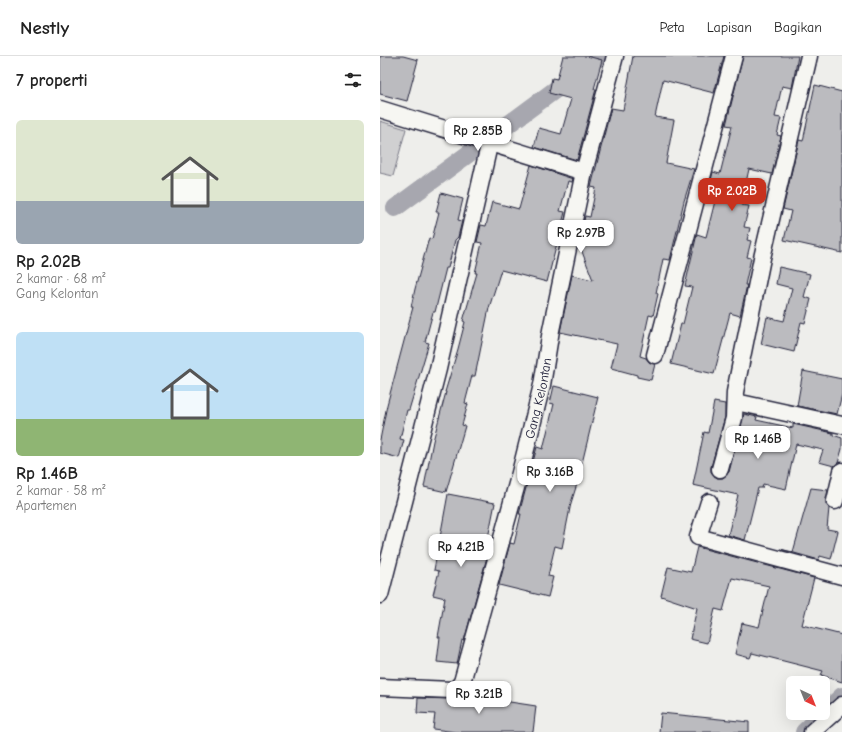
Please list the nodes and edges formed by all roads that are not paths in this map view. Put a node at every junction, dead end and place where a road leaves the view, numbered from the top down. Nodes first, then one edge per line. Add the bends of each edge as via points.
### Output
1 (615, 56) edge
2 (734, 56) edge
3 (809, 56) edge
4 (380, 108) edge
5 (490, 141) junction
6 (584, 172) junction
7 (655, 355) dead end
8 (736, 402) junction
9 (842, 425) edge
10 (720, 469) dead end
11 (842, 471) edge
12 (835, 501) dead end
13 (709, 502) dead end
14 (842, 576) edge
15 (380, 595) edge
16 (380, 687) edge
17 (842, 704) edge
18 (812, 732) edge

1 - 6 street, Gang Kelontan
2 - 7 street
3 - 8 street via 762,258 735,392
4 - 5 street
5 - 6 street
5 - 15 street via 438,370
6 - 16 street, Gang Kelontan via 550,330 542,385 466,672 456,689
8 - 9 street
8 - 10 street
11 - 12 street
13 - 14 street via 698,537
17 - 18 street

